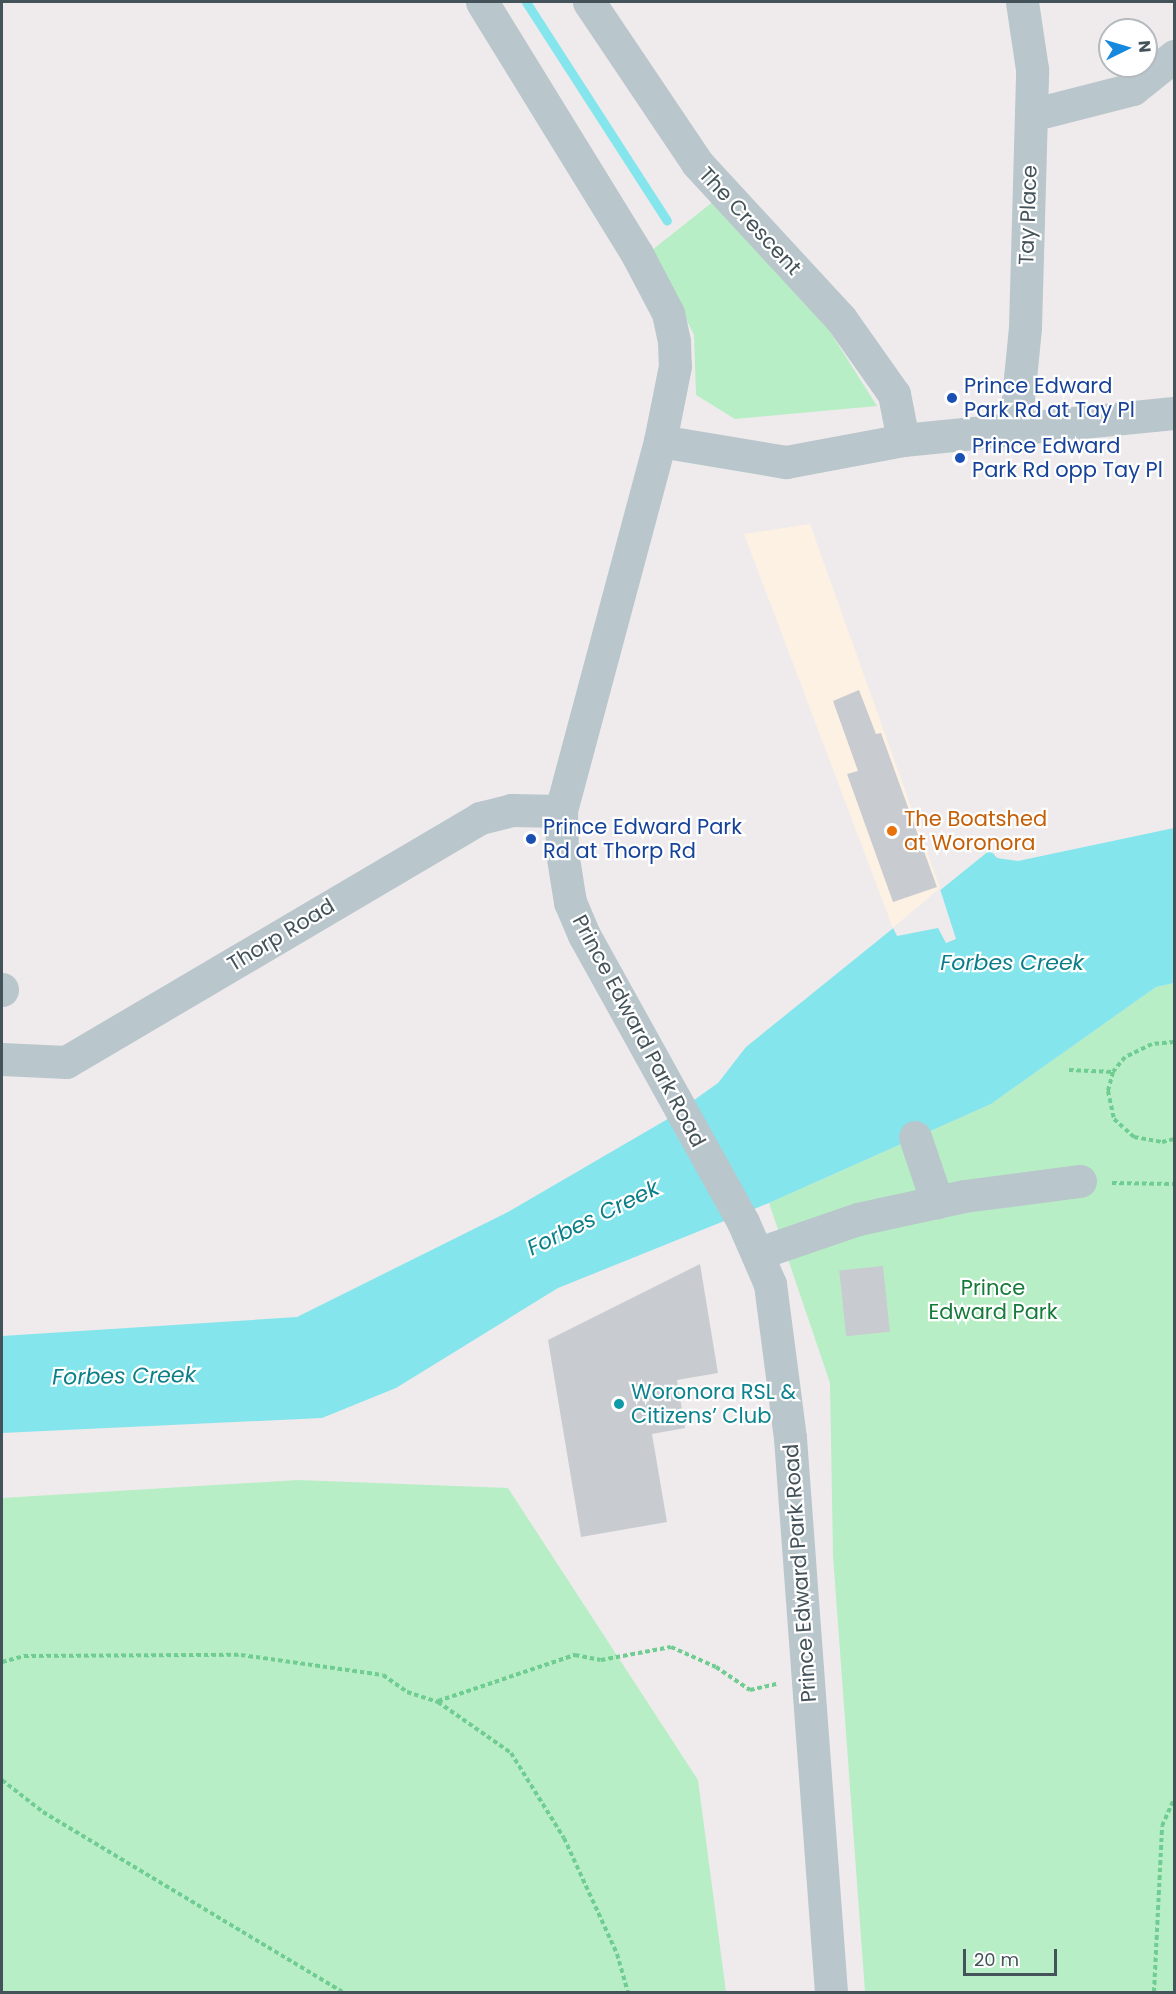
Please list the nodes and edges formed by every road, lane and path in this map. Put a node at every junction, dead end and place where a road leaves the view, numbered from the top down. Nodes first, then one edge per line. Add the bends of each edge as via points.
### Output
1 (482, 2) edge
2 (589, 2) edge
3 (1022, 2) edge
4 (1174, 56) edge
5 (1031, 115) junction
6 (1174, 413) edge
7 (1015, 428) junction
8 (903, 440) junction
9 (660, 441) junction
10 (561, 811) junction
11 (1174, 1042) edge
12 (2, 1059) edge
13 (1069, 1070) dead end
14 (1113, 1072) junction
15 (915, 1137) dead end
16 (1174, 1140) edge
17 (1080, 1181) joint
18 (1174, 1184) edge
19 (937, 1202) junction
20 (759, 1253) junction
21 (2, 1662) edge
22 (808, 1677) junction
23 (438, 1701) junction
24 (2, 1780) edge
25 (1174, 1799) edge
26 (342, 1992) edge
27 (628, 1992) edge
28 (831, 1992) edge
29 (1154, 1992) edge

1 - 9 street via 637,254 668,313 675,366
2 - 8 street, The Crescent via 697,163 841,320 894,394
3 - 5 street, Tay Place via 1032,69
4 - 5 street via 1133,89
5 - 7 street, Tay Place via 1025,327
6 - 7 street
7 - 8 street
8 - 9 street via 786,462
9 - 10 street, Prince Edward Park Road
10 - 12 street, Thorp Road via 511,810 480,818 66,1062
10 - 20 street, Prince Edward Park Road via 566,883 577,920
11 - 14 path via 1136,1050
13 - 14 path
14 - 16 path via 1109,1105 1123,1129 1147,1142
15 - 19 street
17 - 18 path
17 - 19 street
19 - 20 street via 858,1219
20 - 22 street, Prince Edward Park Road via 777,1320
21 - 23 path via 24,1656 241,1655 383,1675 407,1692
22 - 23 path via 750,1690 716,1667 671,1647 601,1660 574,1654
22 - 28 street, Prince Edward Park Road
23 - 27 path via 511,1753 564,1838 616,1954
24 - 26 path via 43,1812
25 - 29 path via 1162,1827

